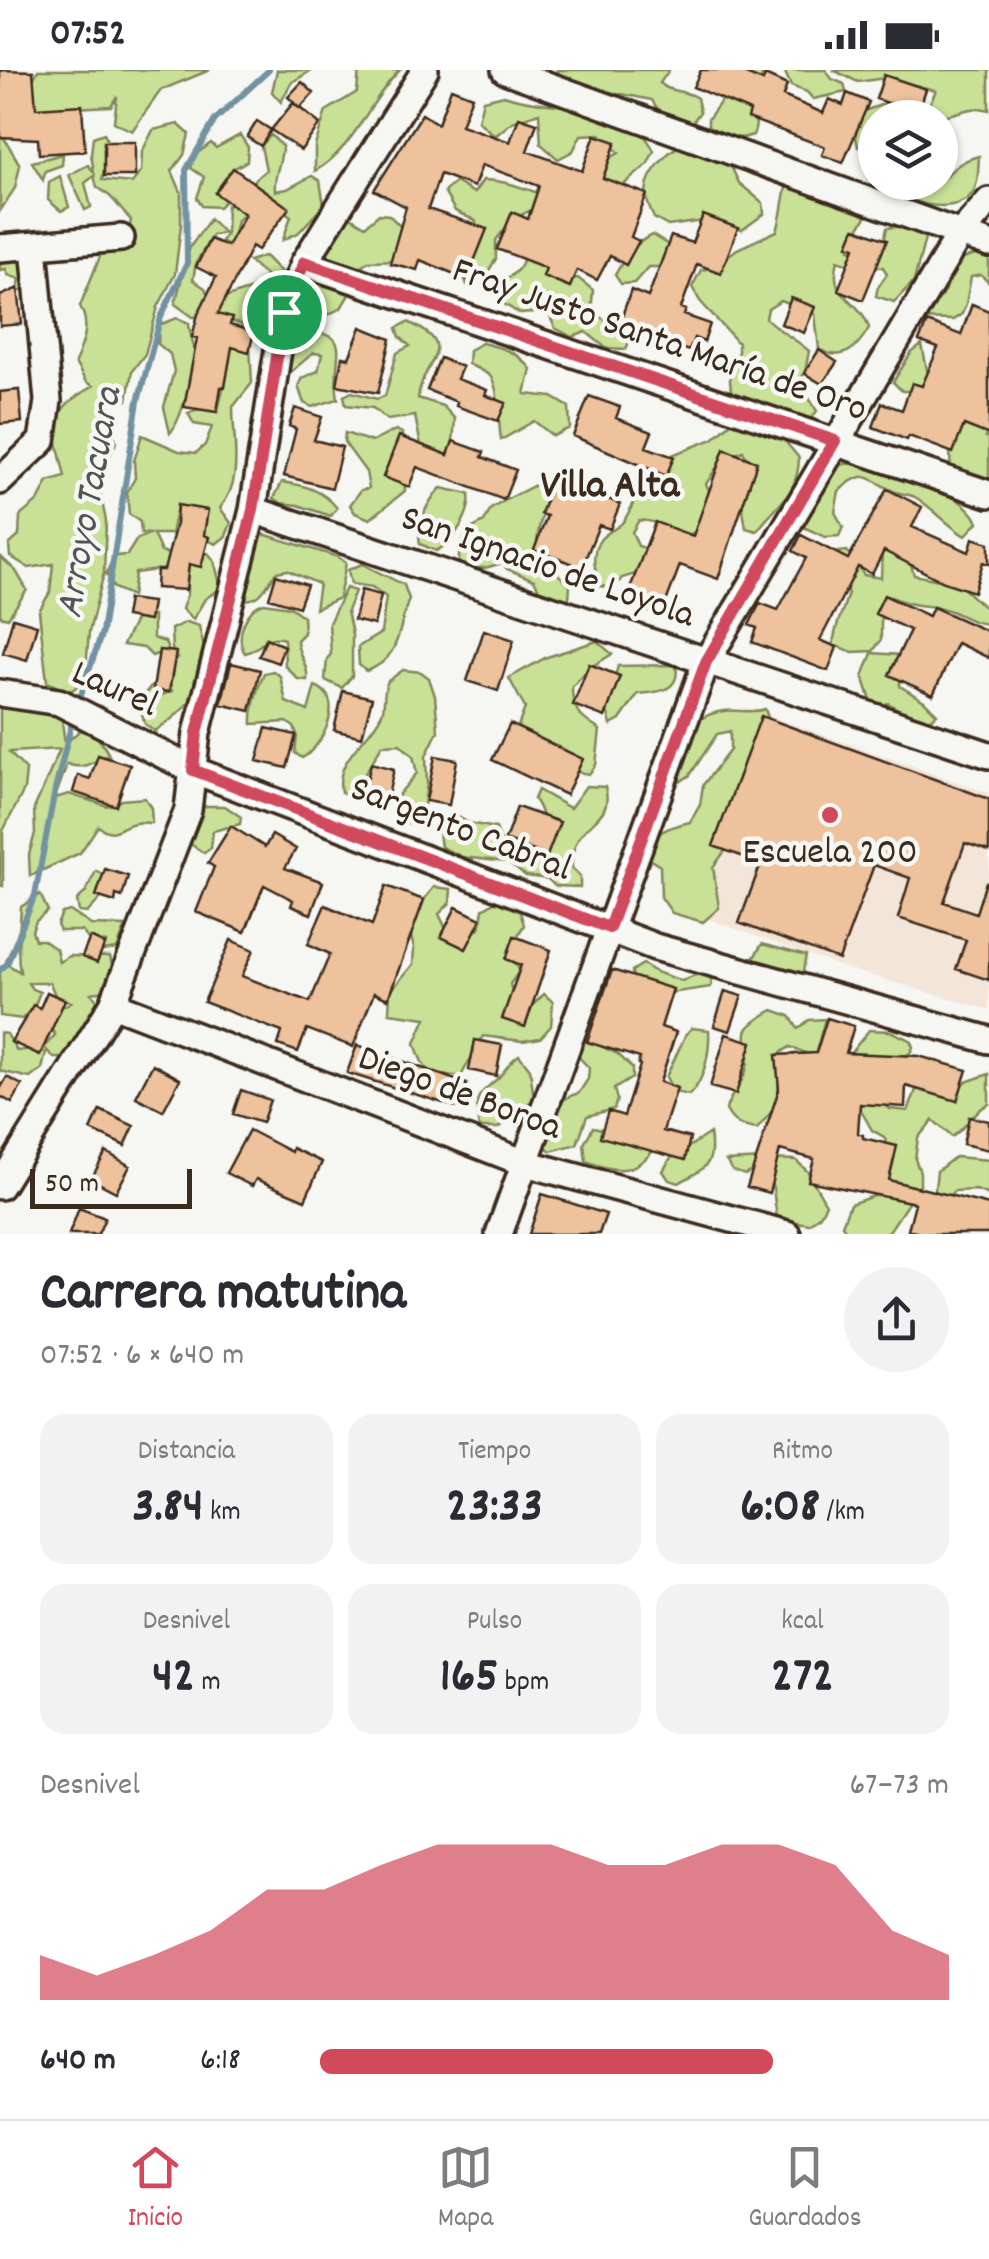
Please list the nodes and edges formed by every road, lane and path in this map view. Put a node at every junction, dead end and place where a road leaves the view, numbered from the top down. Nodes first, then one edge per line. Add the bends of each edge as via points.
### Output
1 (425, 70) edge
2 (505, 70) edge
3 (989, 201) edge
4 (960, 234) junction
5 (121, 238) dead end
6 (989, 244) edge
7 (34, 246) junction
8 (0, 248) edge
9 (304, 262) junction
10 (835, 441) junction
11 (0, 481) edge
12 (989, 494) edge
13 (253, 510) junction
14 (706, 662) junction
15 (0, 694) edge
16 (989, 755) edge
17 (193, 770) junction
18 (609, 928) junction
19 (112, 1004) junction
20 (989, 1040) edge
21 (525, 1163) junction
22 (0, 1186) edge
23 (499, 1234) edge
24 (788, 1234) edge

1 - 9 street
2 - 4 street
3 - 4 street
4 - 6 street
4 - 10 street
5 - 7 street
7 - 8 street
7 - 11 street via 48,400 42,441
9 - 10 street, Fray Justo Santa María de Oro
9 - 13 street via 284,312
10 - 12 street, Fray Justo Santa María de Oro
10 - 14 street
13 - 14 street, San Ignacio de Loyola
13 - 17 street
14 - 16 street, San Ignacio de Loyola
14 - 18 street
15 - 17 street, Laurel via 59,702
17 - 18 street, Sargento Cabral
17 - 19 street via 188,810
18 - 20 street, Sargento Cabral via 655,947
18 - 21 street
19 - 21 street, Diego de Boroa
19 - 22 street
21 - 23 street
21 - 24 street, Diego de Boroa

